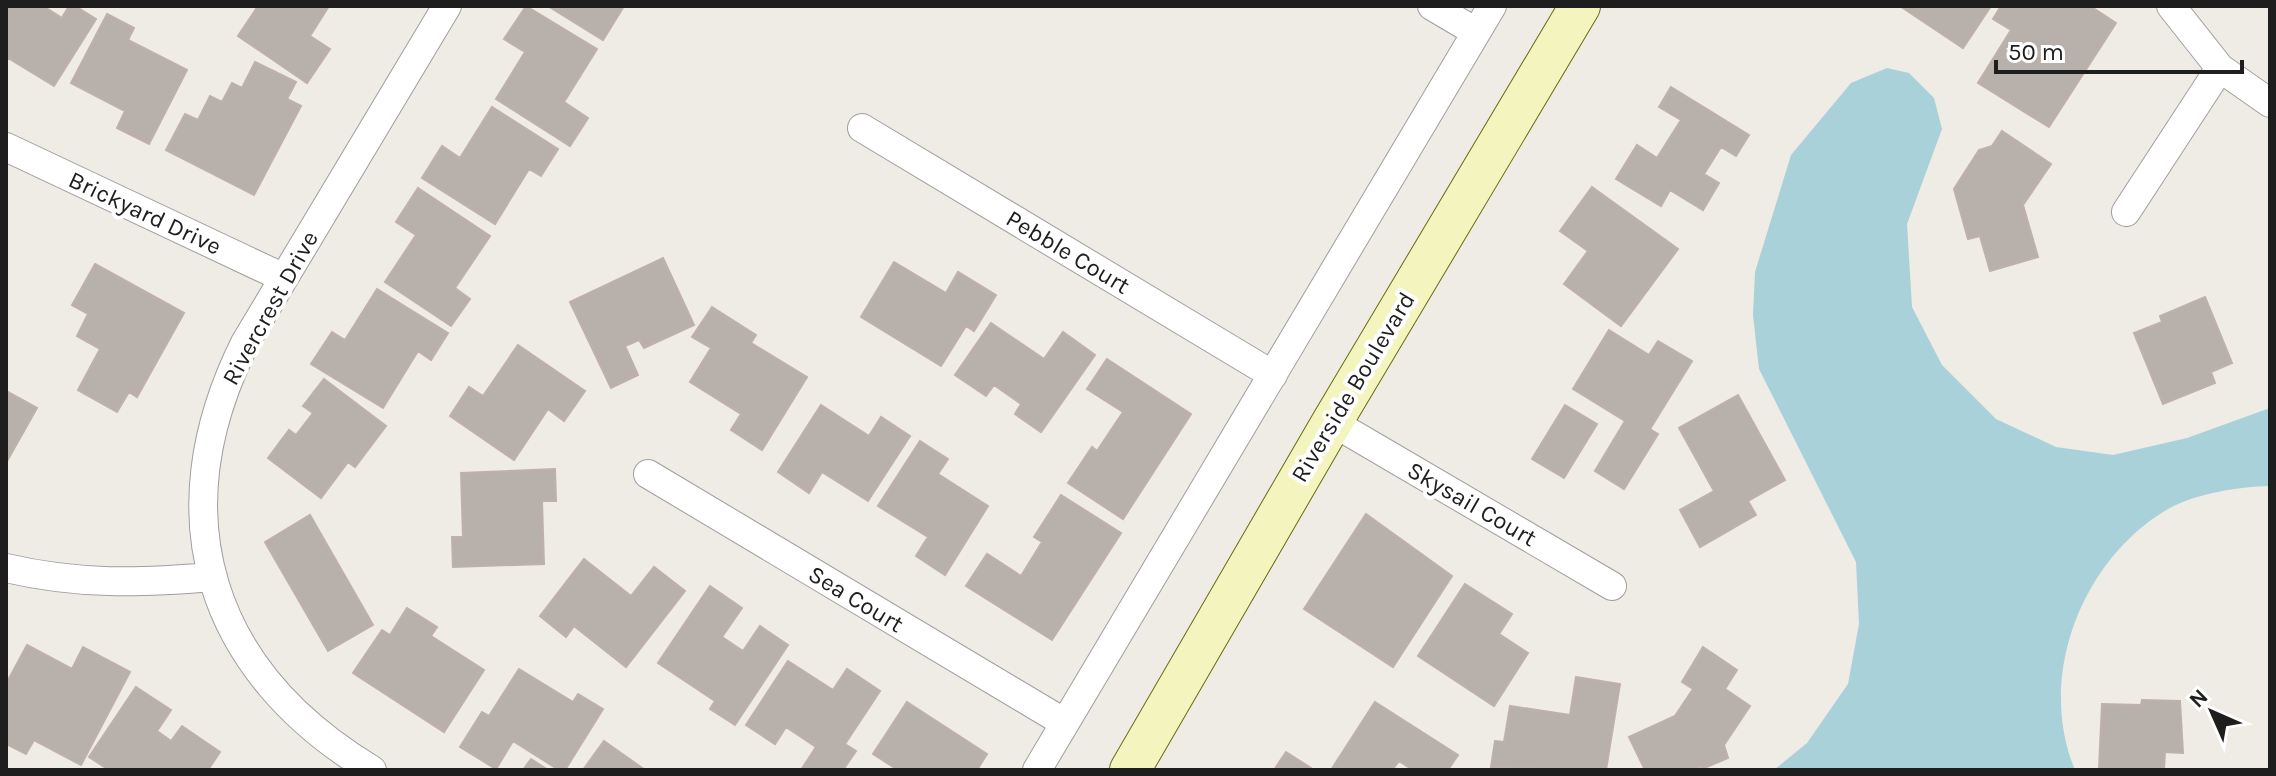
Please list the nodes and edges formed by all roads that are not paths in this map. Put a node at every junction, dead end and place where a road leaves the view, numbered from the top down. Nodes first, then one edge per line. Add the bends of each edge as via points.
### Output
1 (447, 6) edge
2 (1432, 6) edge
3 (1492, 6) edge
4 (1580, 6) edge
5 (2171, 6) edge
6 (1476, 32) junction
7 (2220, 68) junction
8 (2270, 103) edge
9 (862, 128) dead end
10 (6, 147) edge
11 (2126, 212) dead end
12 (284, 278) junction
13 (1273, 375) junction
14 (1332, 422) junction
15 (648, 474) dead end
16 (6, 568) edge
17 (213, 577) junction
18 (1612, 586) dead end
19 (1065, 723) junction
20 (372, 770) edge
21 (1037, 770) edge
22 (1130, 770) edge

1 - 12 street, Rivercrest Drive
2 - 6 street
3 - 6 street
4 - 14 main road, Riverside Boulevard
5 - 7 street
6 - 13 street
7 - 8 street
7 - 11 street
9 - 13 street, Pebble Court
10 - 12 street, Brickyard Drive
12 - 17 street, Rivercrest Drive via 227,380 210,430 204,525
13 - 19 street
14 - 18 street, Skysail Court
14 - 22 main road, Riverside Boulevard
15 - 19 street, Sea Court
16 - 17 street via 67,581 112,583
17 - 20 street, Rivercrest Drive via 241,645 264,680 310,728
19 - 21 street

